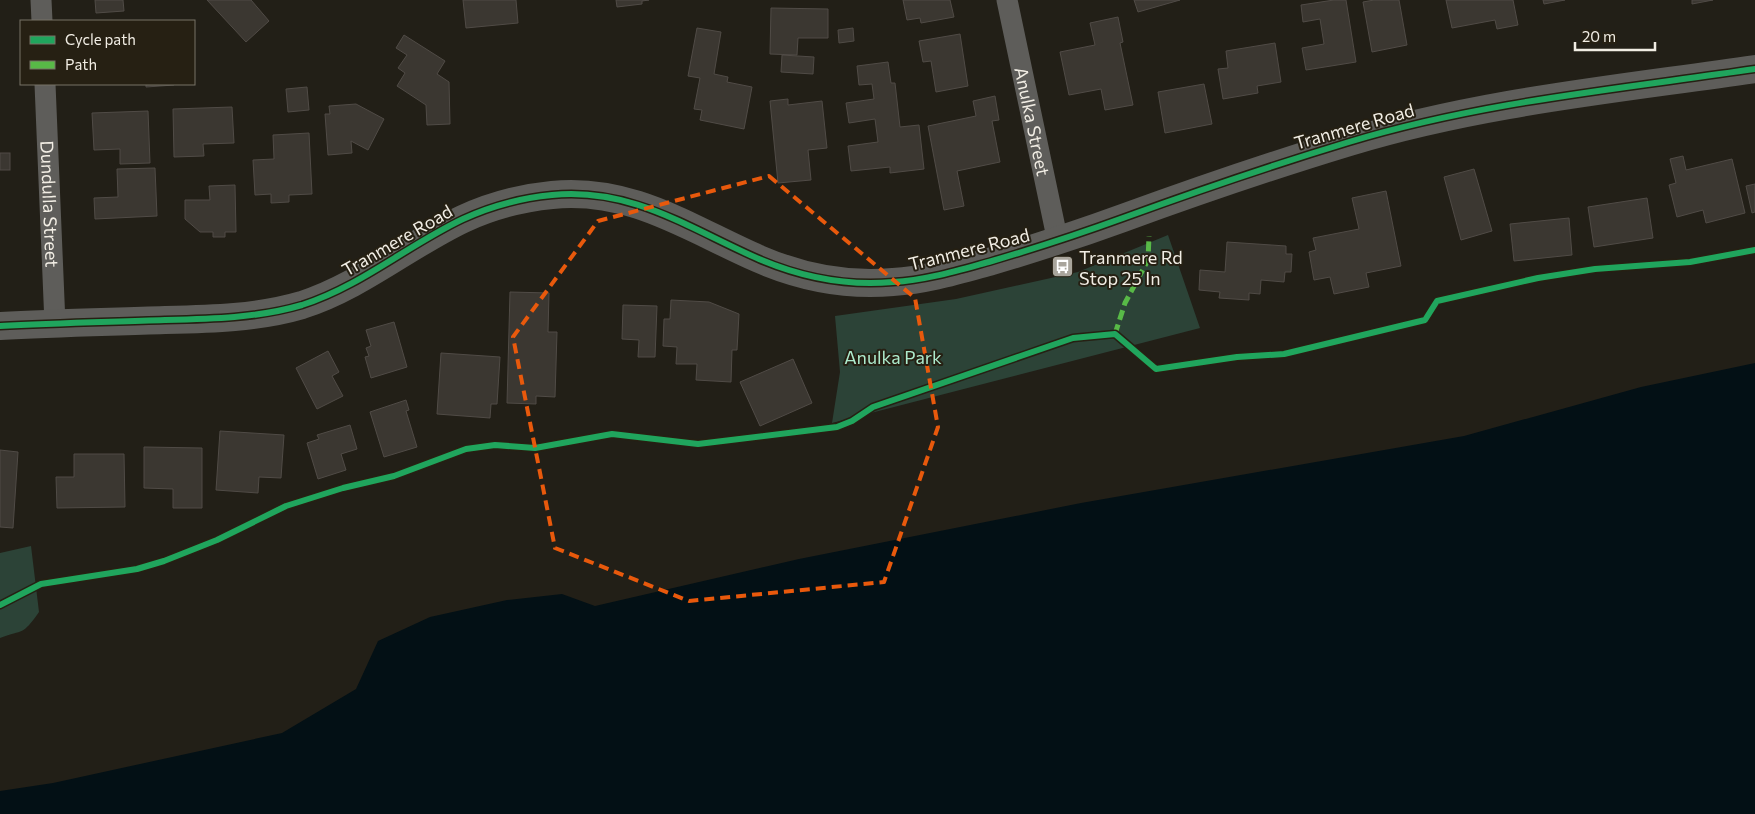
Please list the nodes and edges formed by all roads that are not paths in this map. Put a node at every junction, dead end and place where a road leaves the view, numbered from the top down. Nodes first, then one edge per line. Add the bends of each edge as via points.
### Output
1 (41, 0) edge
2 (1007, 0) edge
3 (42, 20) edge
4 (1755, 69) edge
5 (45, 85) edge
6 (1058, 242) junction
7 (55, 324) junction
8 (0, 326) edge

1 - 3 street
2 - 6 street, Anulka Street
4 - 6 street, Tranmere Road via 1488,108 1419,122 1212,186
5 - 7 street, Dundulla Street
6 - 7 street, Tranmere Road via 925,279 872,283 831,280 759,259 652,208 587,194 556,194 493,207 462,219 354,282 278,311 222,318
7 - 8 street, Tranmere Road

